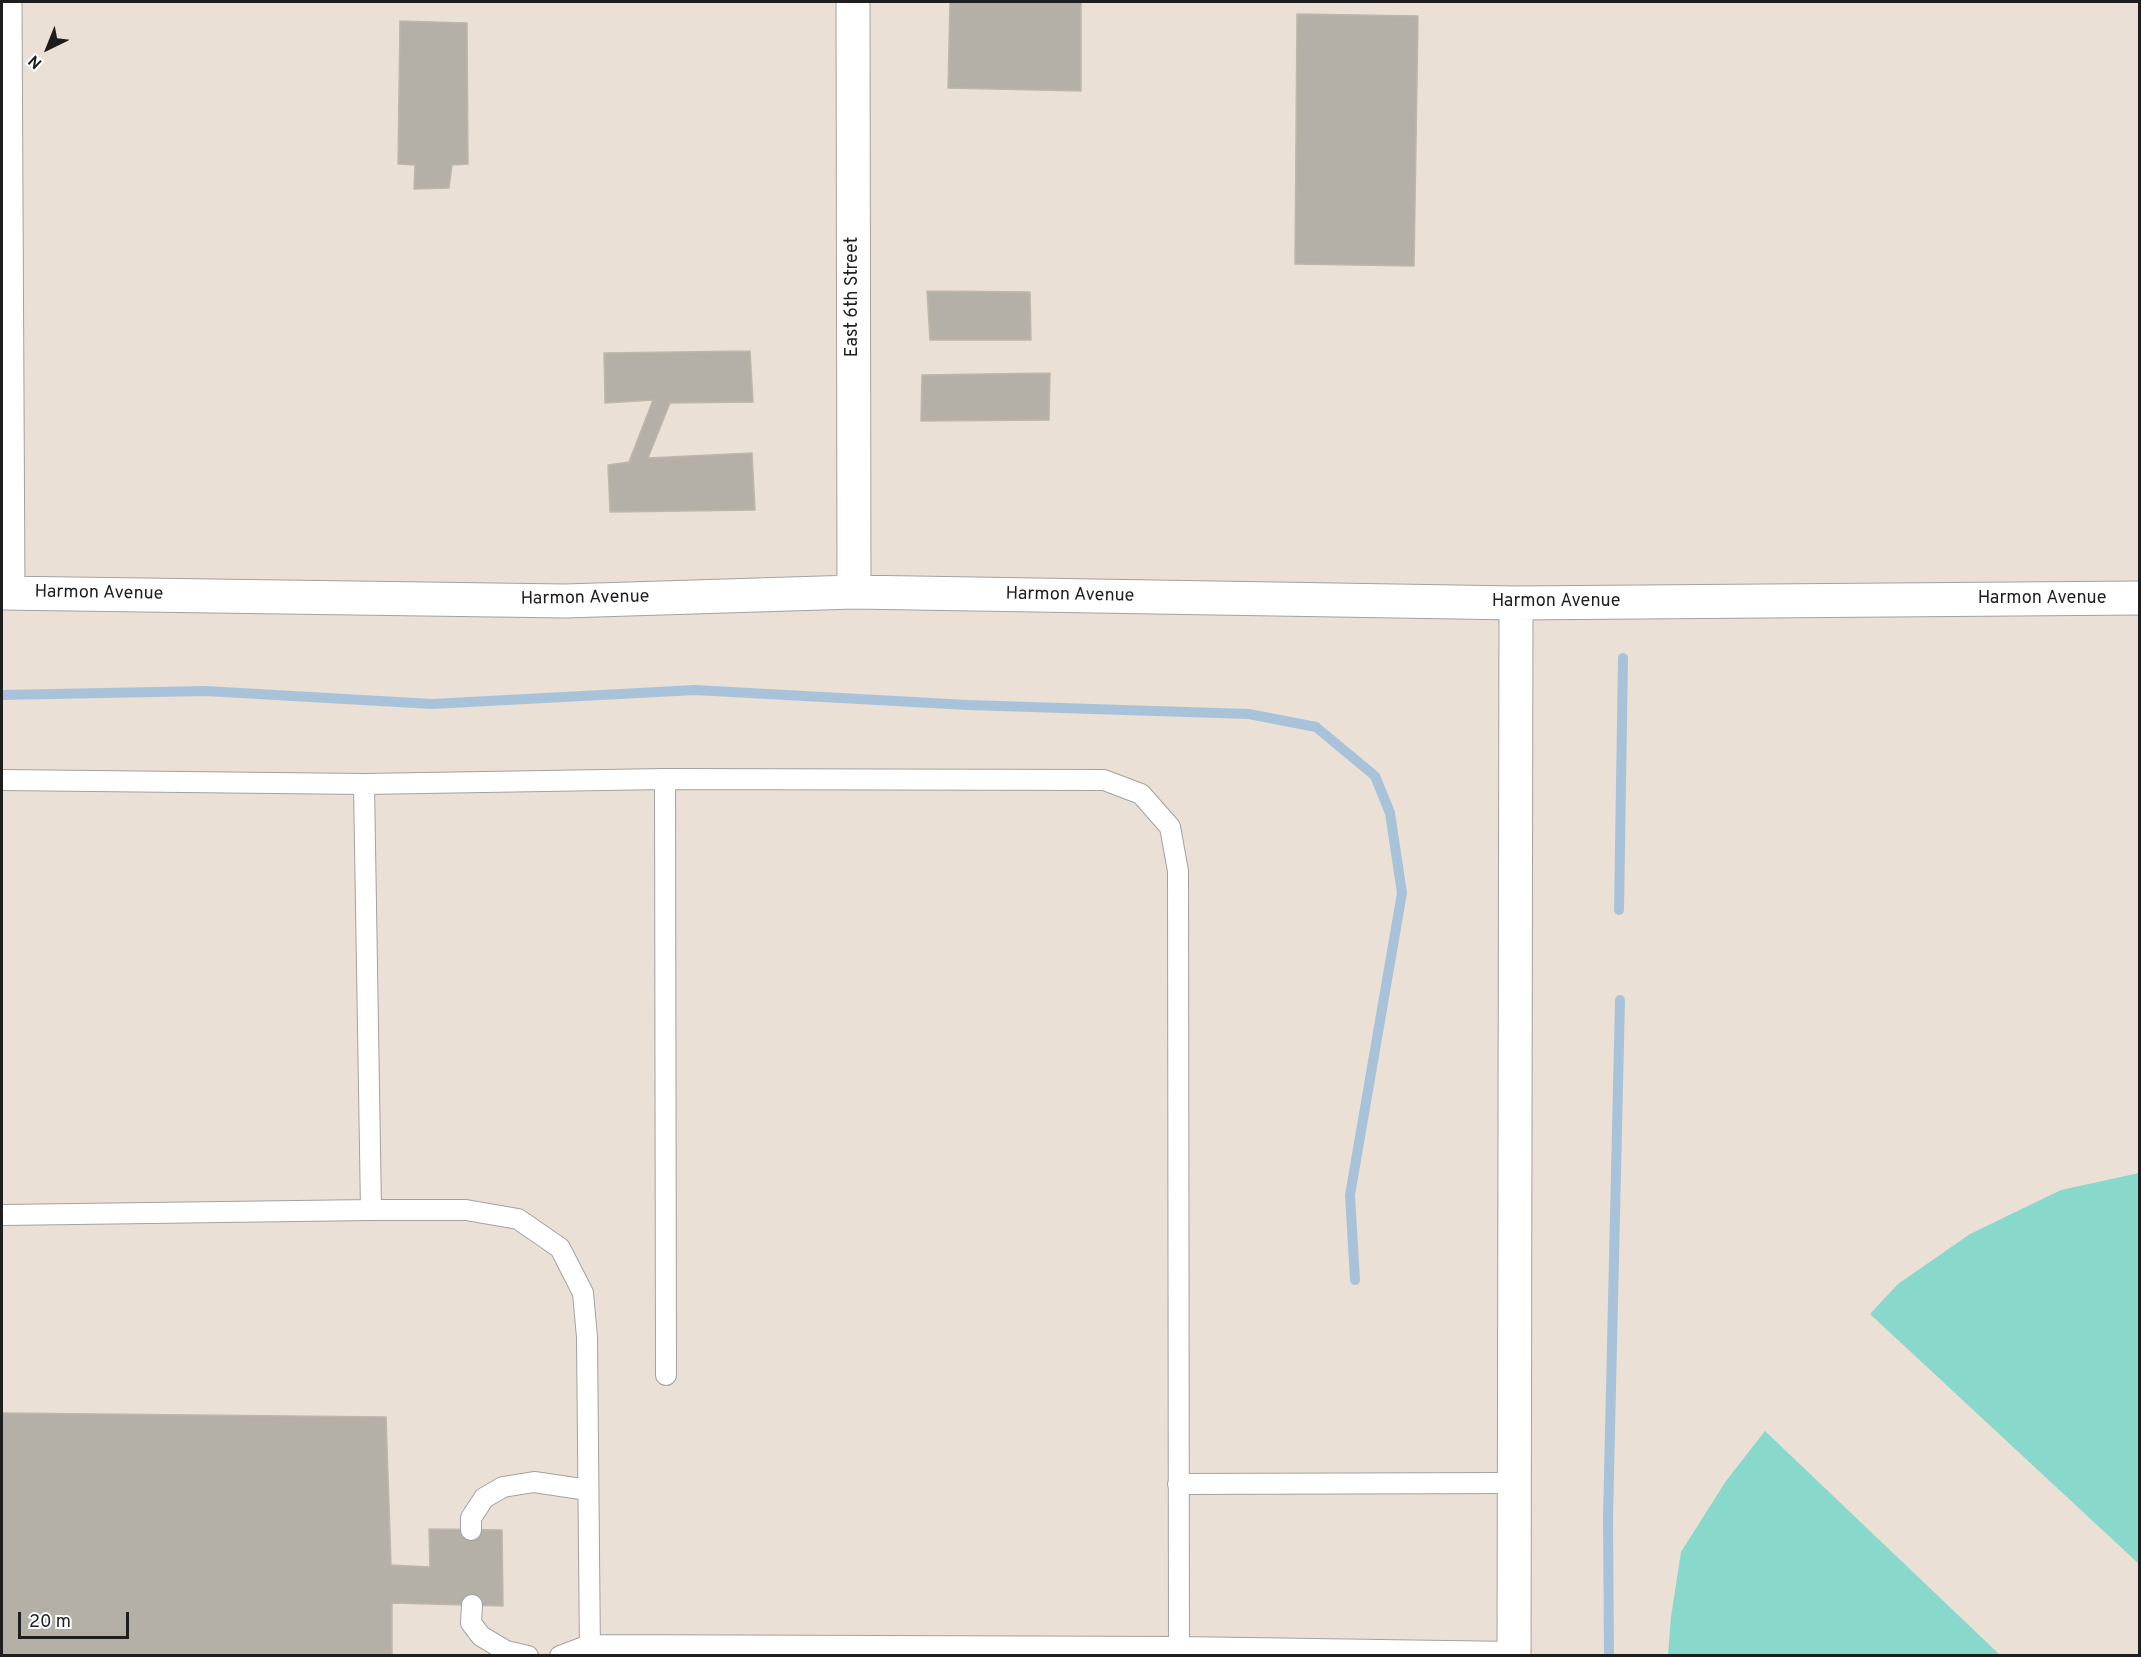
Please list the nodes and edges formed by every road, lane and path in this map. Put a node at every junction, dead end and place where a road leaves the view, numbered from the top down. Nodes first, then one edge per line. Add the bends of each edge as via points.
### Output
1 (5, 2) edge
2 (853, 2) edge
3 (854, 592) junction
4 (5, 593) edge
5 (2139, 598) edge
6 (1515, 603) junction
7 (665, 779) junction
8 (2, 780) edge
9 (364, 784) junction
10 (371, 1210) junction
11 (2, 1215) edge
12 (666, 1375) dead end
13 (1514, 1483) junction
14 (1178, 1485) junction
15 (588, 1490) junction
16 (471, 1530) dead end
17 (472, 1605) dead end
18 (590, 1650) edge
19 (1179, 1651) edge
20 (1514, 1654) edge
21 (528, 1656) edge
22 (560, 1656) edge

1 - 4 street
2 - 3 street, East 6th Street
3 - 4 street, Harmon Avenue via 565,601
3 - 6 street, Harmon Avenue
5 - 6 street, Harmon Avenue
6 - 13 street
7 - 9 lane
7 - 12 lane
7 - 14 lane via 1104,780 1141,794 1170,827 1178,871
8 - 9 lane
9 - 10 lane
10 - 11 lane
10 - 15 lane via 466,1210 518,1219 560,1248 584,1293
13 - 14 lane
13 - 20 street
14 - 19 lane
15 - 16 lane via 534,1482 503,1487 484,1498 471,1518
15 - 18 lane
17 - 21 lane via 471,1623 481,1636 506,1651
18 - 19 lane
18 - 22 lane
19 - 20 lane

